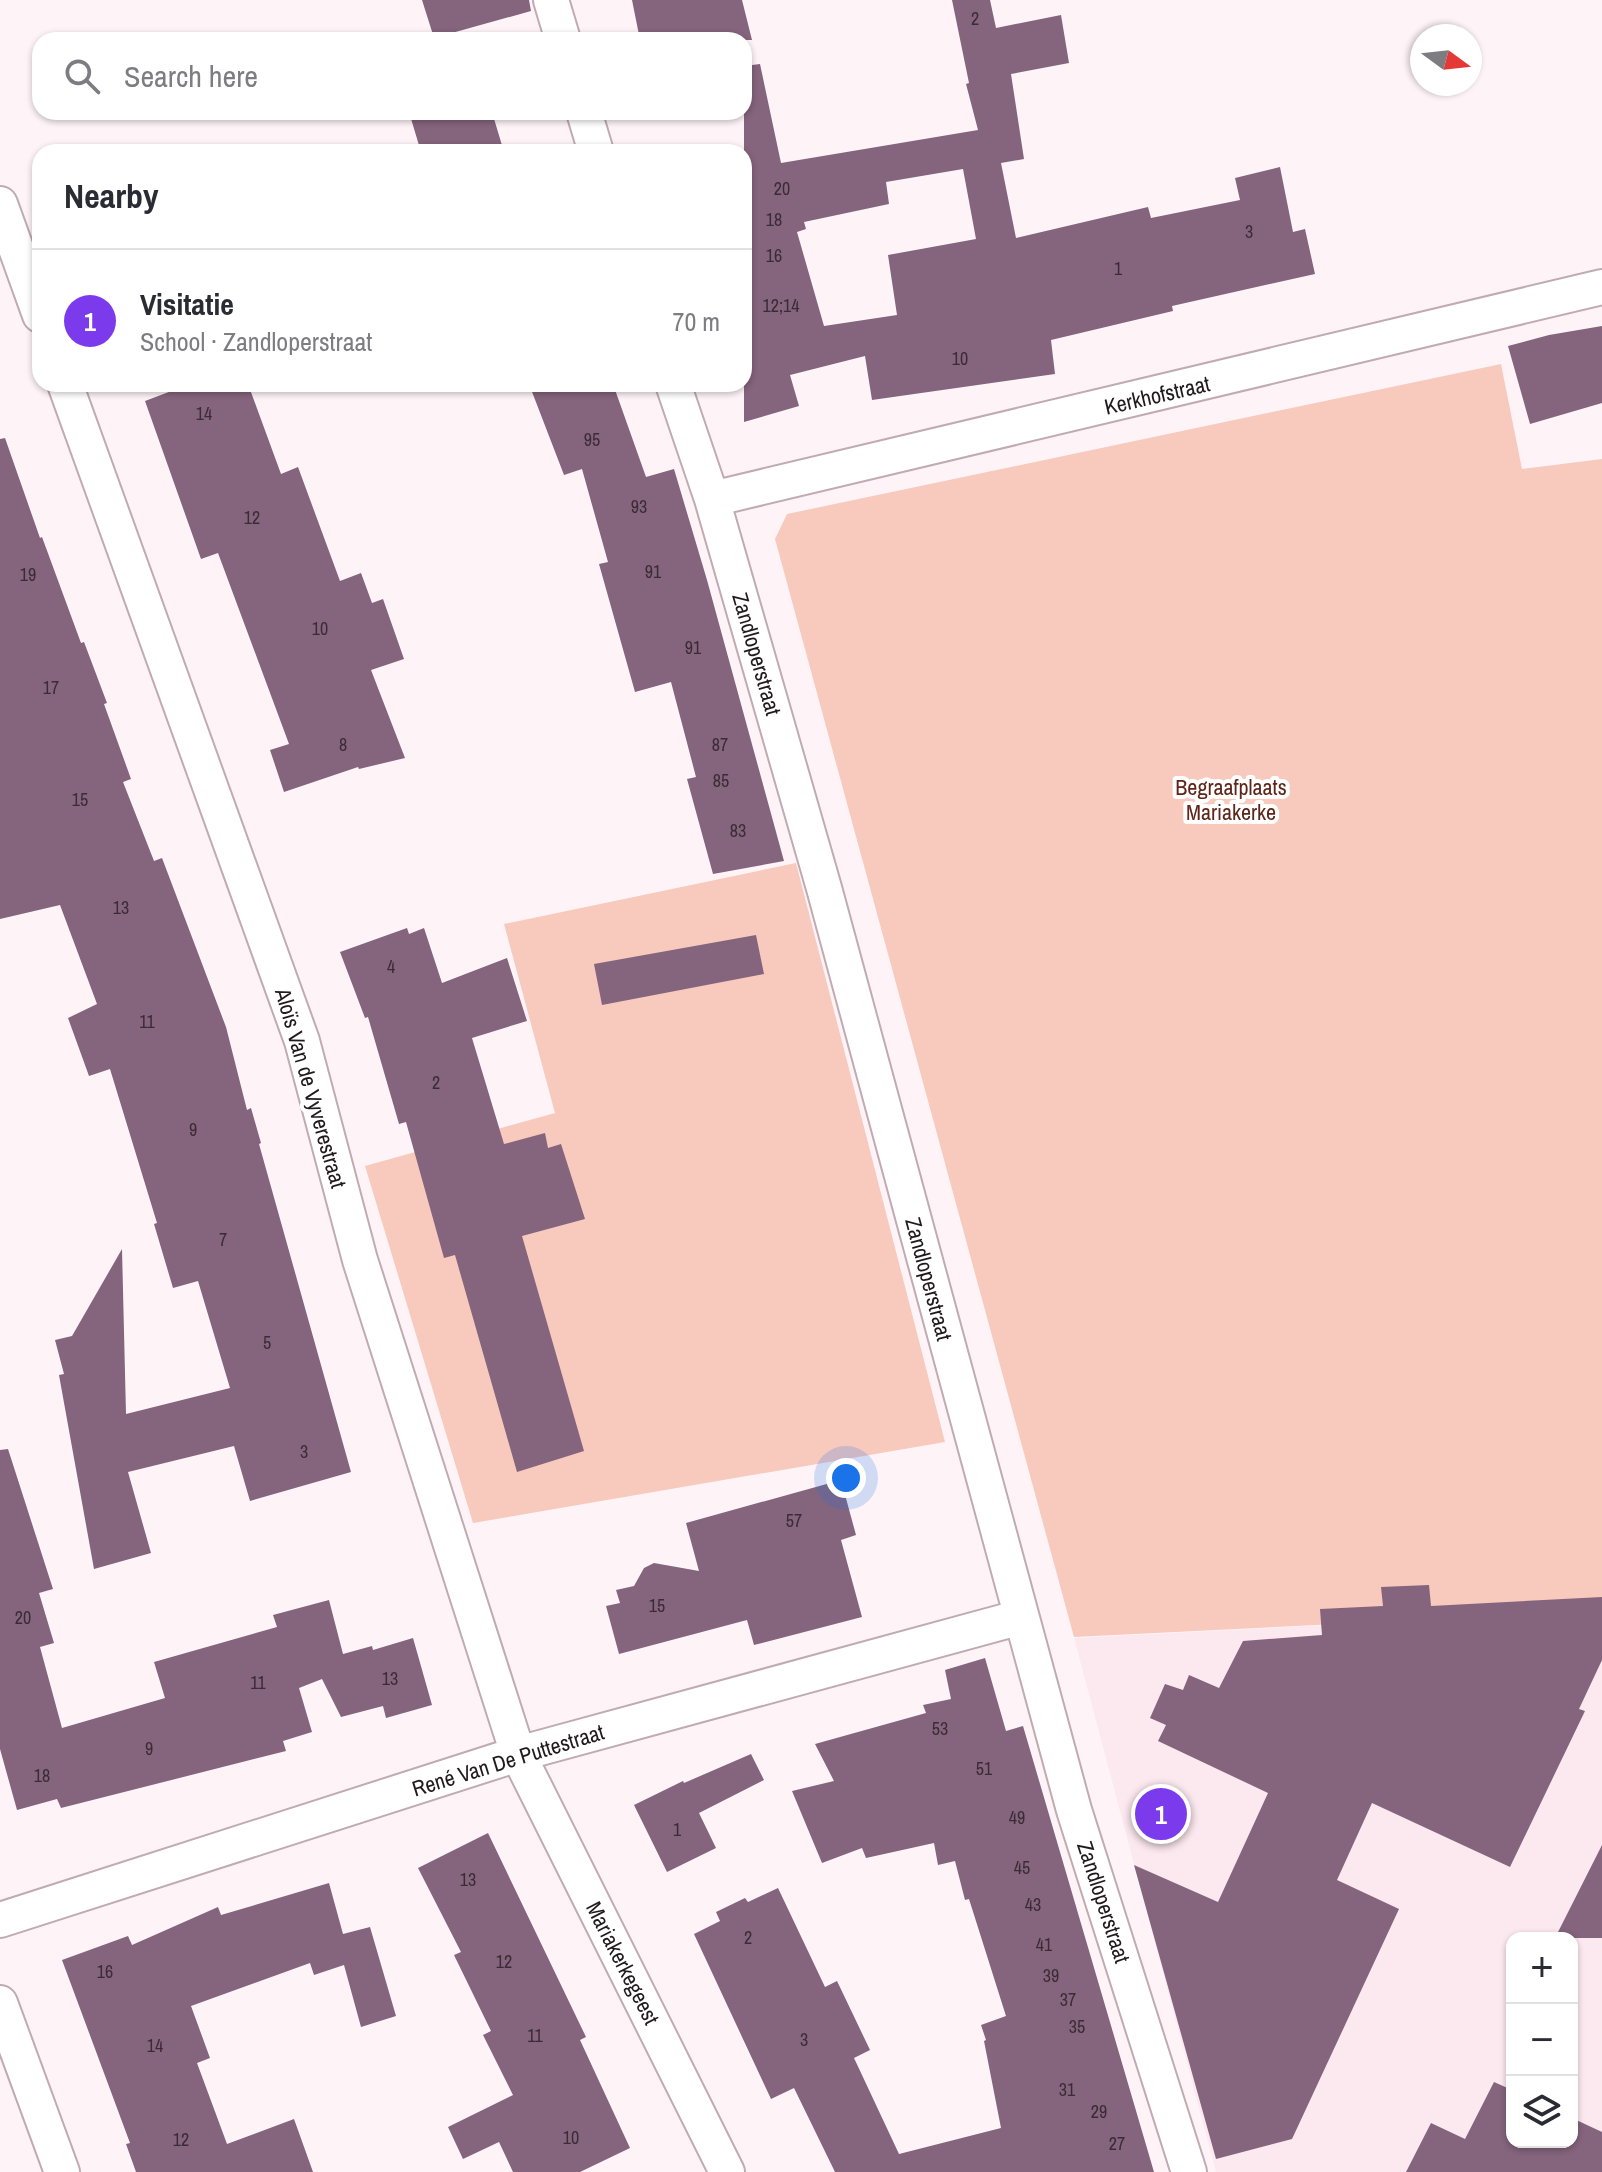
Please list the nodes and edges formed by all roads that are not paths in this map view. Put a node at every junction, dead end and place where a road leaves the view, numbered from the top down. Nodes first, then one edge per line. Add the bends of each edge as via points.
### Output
1 (551, 0) edge
2 (561, 32) edge
3 (586, 120) edge
4 (594, 144) edge
5 (0, 204) edge
6 (1602, 287) edge
7 (32, 293) edge
8 (68, 392) edge
9 (676, 392) edge
10 (712, 499) junction
11 (1021, 1617) junction
12 (518, 1754) junction
13 (0, 1920) edge
14 (0, 2003) edge
15 (62, 2172) edge
16 (727, 2172) edge
17 (1189, 2172) edge

1 - 2 street
3 - 4 street
5 - 7 street
6 - 10 street, Kerkhofstraat
8 - 12 street, Aloïs Van de Vyverestraat via 302,1041 360,1260
9 - 10 street, Zandloperstraat
10 - 11 street, Zandloperstraat via 824,888
11 - 12 street, René Van De Puttestraat
11 - 17 street, Zandloperstraat via 1074,1810
12 - 13 street, René Van De Puttestraat
12 - 16 street, Mariakerkegeest
14 - 15 street

